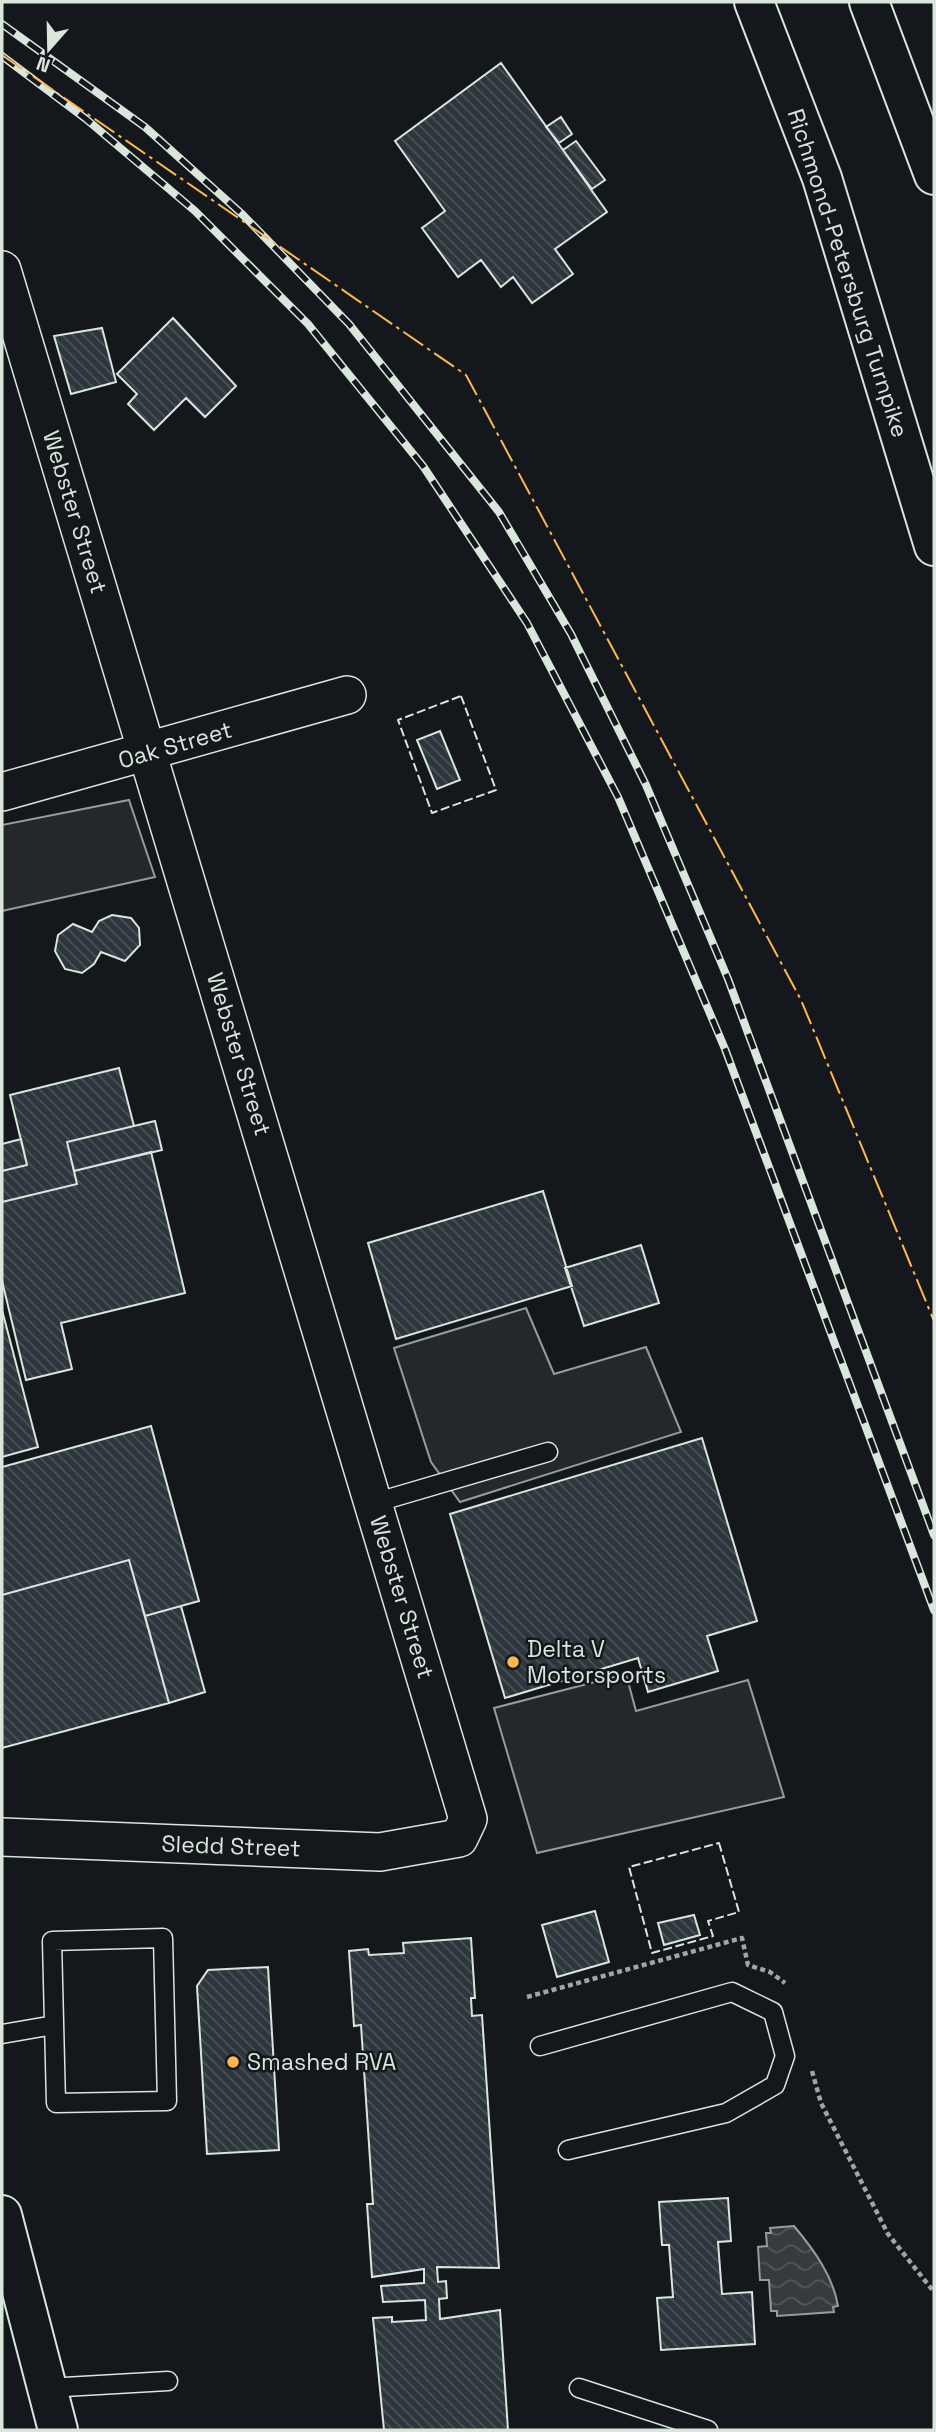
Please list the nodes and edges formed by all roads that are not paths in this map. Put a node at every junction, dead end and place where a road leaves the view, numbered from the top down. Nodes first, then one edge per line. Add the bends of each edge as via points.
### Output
1 (754, 2) edge
2 (869, 2) edge
3 (934, 175) edge
4 (2, 270) edge
5 (934, 546) edge
6 (347, 695) dead end
7 (149, 753) junction
8 (2, 792) edge
9 (548, 1452) dead end
10 (374, 1503) junction
11 (2, 1837) edge
12 (459, 1838) joint
13 (54, 2025) junction
14 (2, 2034) edge
15 (540, 2046) dead end
16 (568, 2150) dead end
17 (2, 2215) edge
18 (168, 2381) dead end
19 (47, 2388) junction
20 (579, 2388) dead end
21 (58, 2430) edge
22 (708, 2430) edge

1 - 5 main road, Richmond-Petersburg Turnpike via 822,177
2 - 3 main road
4 - 7 street, Webster Street
6 - 7 street, Oak Street
7 - 8 street, Oak Street
7 - 10 street, Webster Street
9 - 10 lane
10 - 12 street, Webster Street via 468,1819
11 - 12 street, Sledd Street via 380,1852
13 - 13 lane via 52,1941 163,1938 167,2101 56,2103
13 - 14 lane
15 - 16 lane via 732,1992 773,2012 785,2056 775,2085 726,2113
17 - 19 main road
18 - 19 lane
19 - 21 main road
20 - 22 lane

